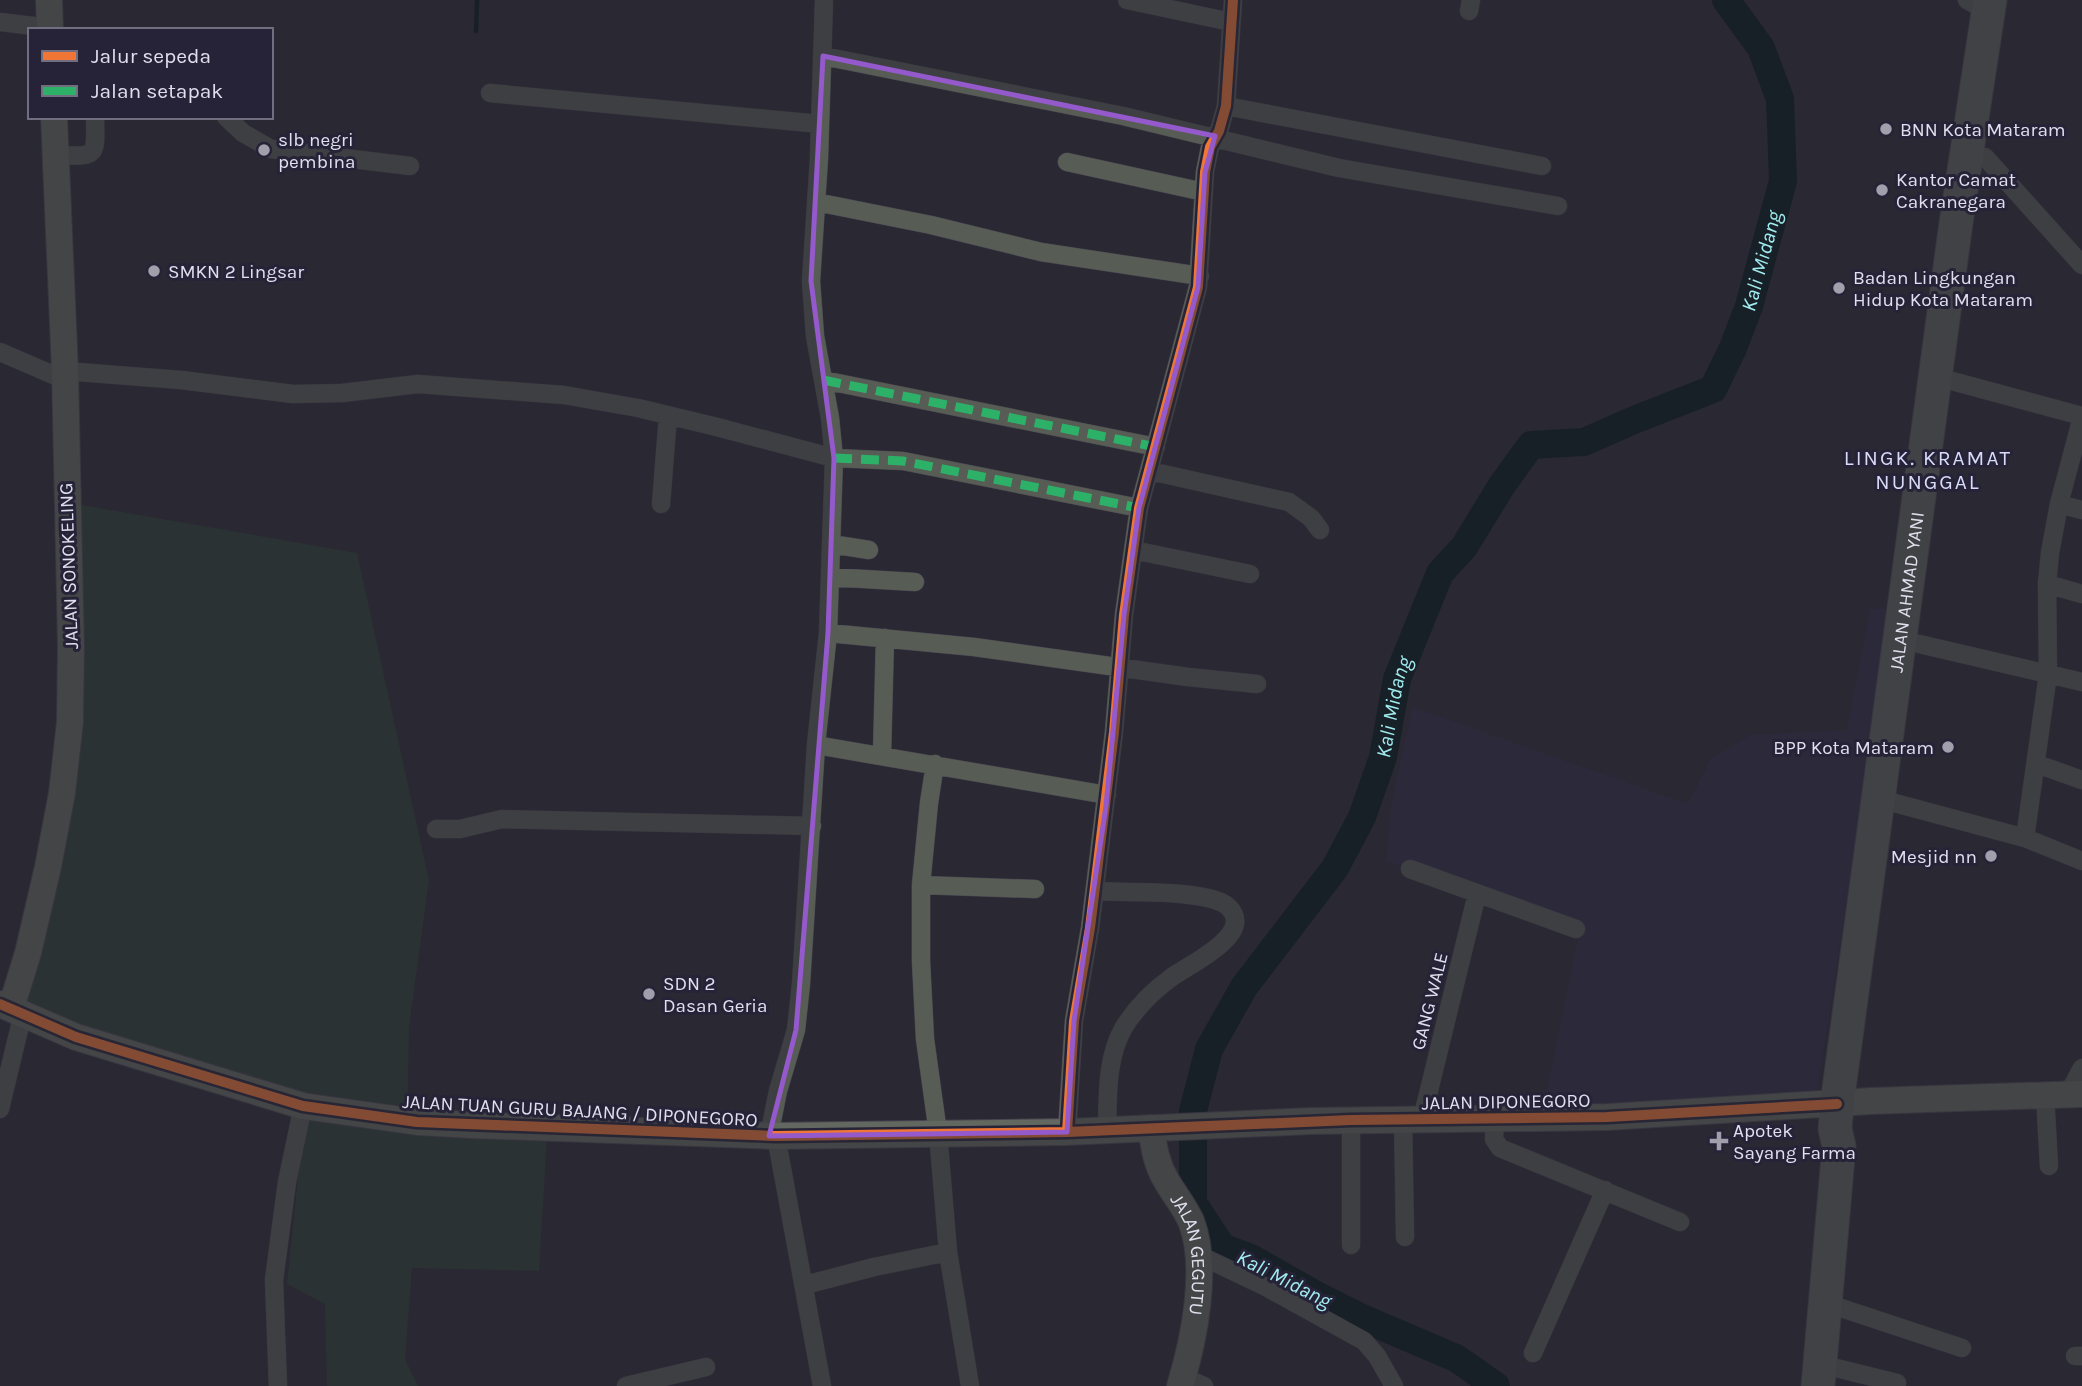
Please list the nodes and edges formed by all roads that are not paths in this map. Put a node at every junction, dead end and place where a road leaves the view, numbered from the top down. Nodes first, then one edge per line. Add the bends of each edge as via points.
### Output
1 (49, 0) edge
2 (824, 0) edge
3 (1127, 0) edge
4 (1233, 0) edge
5 (1989, 3) edge
6 (0, 22) edge
7 (1231, 22) junction
8 (43, 28) edge
9 (50, 28) edge
10 (822, 56) junction
11 (490, 93) dead end
12 (1226, 106) junction
13 (1983, 107) junction
14 (54, 119) edge
15 (95, 119) edge
16 (228, 119) edge
17 (820, 124) junction
18 (1215, 136) junction
19 (56, 155) junction
20 (1985, 157) junction
21 (1068, 162) dead end
22 (410, 166) dead end
23 (1542, 166) dead end
24 (1204, 192) junction
25 (817, 202) junction
26 (1558, 206) dead end
27 (2082, 265) edge
28 (1200, 276) junction
29 (0, 352) edge
30 (65, 375) junction
31 (823, 380) junction
32 (1952, 381) junction
33 (668, 416) junction
34 (2082, 416) edge
35 (1156, 447) junction
36 (834, 458) junction
37 (1150, 471) junction
38 (661, 504) dead end
39 (2059, 504) junction
40 (1139, 508) junction
41 (2082, 510) edge
42 (1320, 530) dead end
43 (831, 544) junction
44 (869, 550) dead end
45 (1133, 550) junction
46 (1250, 574) dead end
47 (830, 577) junction
48 (915, 582) dead end
49 (2047, 584) junction
50 (2082, 594) edge
51 (1913, 600) junction
52 (828, 633) junction
53 (885, 638) junction
54 (1915, 643) junction
55 (1119, 667) junction
56 (2049, 674) junction
57 (2082, 682) edge
58 (1257, 684) dead end
59 (816, 745) junction
60 (882, 754) junction
61 (935, 764) junction
62 (2037, 764) junction
63 (2082, 780) edge
64 (1107, 795) junction
65 (1891, 802) junction
66 (812, 826) junction
67 (436, 829) dead end
68 (2025, 838) junction
69 (2082, 862) edge
70 (1410, 870) dead end
71 (921, 885) junction
72 (1035, 889) dead end
73 (1095, 891) junction
74 (1477, 894) junction
75 (1577, 929) dead end
76 (11, 1009) edge
77 (2082, 1068) edge
78 (2065, 1094) edge
79 (1844, 1103) junction
80 (303, 1105) junction
81 (0, 1109) edge
82 (1496, 1118) junction
83 (1413, 1119) junction
84 (1352, 1120) junction
85 (1163, 1127) junction
86 (1107, 1131) junction
87 (1067, 1132) junction
88 (938, 1133) junction
89 (773, 1136) junction
90 (2049, 1166) dead end
91 (1605, 1190) junction
92 (1680, 1222) dead end
93 (1405, 1237) dead end
94 (1351, 1245) dead end
95 (948, 1252) junction
96 (1197, 1254) junction
97 (804, 1285) junction
98 (1826, 1303) junction
99 (1962, 1348) dead end
100 (1533, 1353) dead end
101 (706, 1367) dead end
102 (1819, 1375) edge
103 (673, 1380) edge
104 (1189, 1383) edge
105 (1897, 1383) dead end
106 (275, 1385) edge
107 (626, 1386) edge
108 (822, 1386) edge
109 (970, 1386) edge
110 (1394, 1386) edge

1 - 9 street
2 - 10 street
3 - 7 street
4 - 7 street
5 - 13 highway, JALAN AHMAD YANI
6 - 8 street
7 - 12 street
10 - 17 street
10 - 18 street
11 - 17 street
12 - 18 street
12 - 23 street
13 - 20 highway
13 - 51 highway, JALAN AHMAD YANI
14 - 19 street, JALAN SONOKELING
15 - 19 street via 96,148 92,153
16 - 22 street via 271,149
17 - 25 street
18 - 24 street
18 - 26 street via 1339,168
19 - 30 street, JALAN SONOKELING
20 - 27 street
20 - 32 highway
21 - 24 street
24 - 28 street
25 - 28 street via 1041,252
25 - 31 street via 811,281 814,336
28 - 35 street
29 - 30 street
30 - 33 street via 181,380 293,394 434,385 564,395
30 - 76 street, JALAN SONOKELING via 70,722 48,867
31 - 35 street
31 - 36 street
32 - 34 street
32 - 51 highway
33 - 36 street
33 - 38 street
34 - 39 street
35 - 37 street
36 - 40 street via 903,461
36 - 43 street
37 - 40 street
37 - 42 street via 1289,502
39 - 41 street
39 - 49 street
40 - 45 street
43 - 44 street
43 - 47 street
45 - 46 street
45 - 55 street
47 - 48 street
47 - 52 street
49 - 50 street
49 - 56 street
51 - 54 highway
51 - 79 highway, JALAN AHMAD YANI
52 - 53 street
52 - 59 street
53 - 55 street
53 - 60 street
54 - 56 street
54 - 65 highway
55 - 58 street
55 - 64 street
56 - 57 street
56 - 62 street
59 - 60 street
59 - 66 street
60 - 61 street
61 - 64 street
61 - 71 street
62 - 63 street
62 - 68 street
64 - 73 street
65 - 68 street
65 - 79 highway
66 - 67 street via 502,819 460,829
66 - 89 street via 796,1030 778,1091
68 - 69 street
70 - 74 street
71 - 72 street
71 - 88 street via 925,1039
73 - 86 street via 1214,899 1232,910 1236,921 1206,957 1172,977 1123,1029 1110,1072
73 - 87 street via 1074,1021
74 - 75 street
74 - 83 street, GANG WALE
76 - 80 street, JALAN TUAN GURU BAJANG / DIPONEGORO via 76,1037
76 - 81 street
77 - 78 street
78 - 79 street, JALAN DIPONEGORO
78 - 90 street
79 - 82 street, JALAN DIPONEGORO via 1607,1117
79 - 98 highway via 1835,1129 1839,1146
80 - 89 street, JALAN TUAN GURU BAJANG / DIPONEGORO via 417,1122
80 - 106 street via 274,1280
82 - 83 street, JALAN DIPONEGORO
82 - 91 street via 1494,1139 1500,1148
83 - 84 street, JALAN DIPONEGORO
83 - 93 street, GANG WALE
84 - 85 street, JALAN DIPONEGORO
84 - 94 street
85 - 86 street, JALAN TUAN GURU BAJANG / DIPONEGORO
85 - 96 street, JALAN GEGUTU via 1157,1160 1192,1224
86 - 87 street, JALAN TUAN GURU BAJANG / DIPONEGORO
87 - 88 street, JALAN TUAN GURU BAJANG / DIPONEGORO
88 - 89 street, JALAN TUAN GURU BAJANG / DIPONEGORO
88 - 95 street
89 - 97 street
91 - 92 street
91 - 100 street
95 - 97 street
95 - 109 street
96 - 104 street, JALAN GEGUTU
96 - 110 street via 1364,1342
97 - 108 street
98 - 99 street
98 - 102 highway
101 - 103 street
102 - 105 street
103 - 107 street

